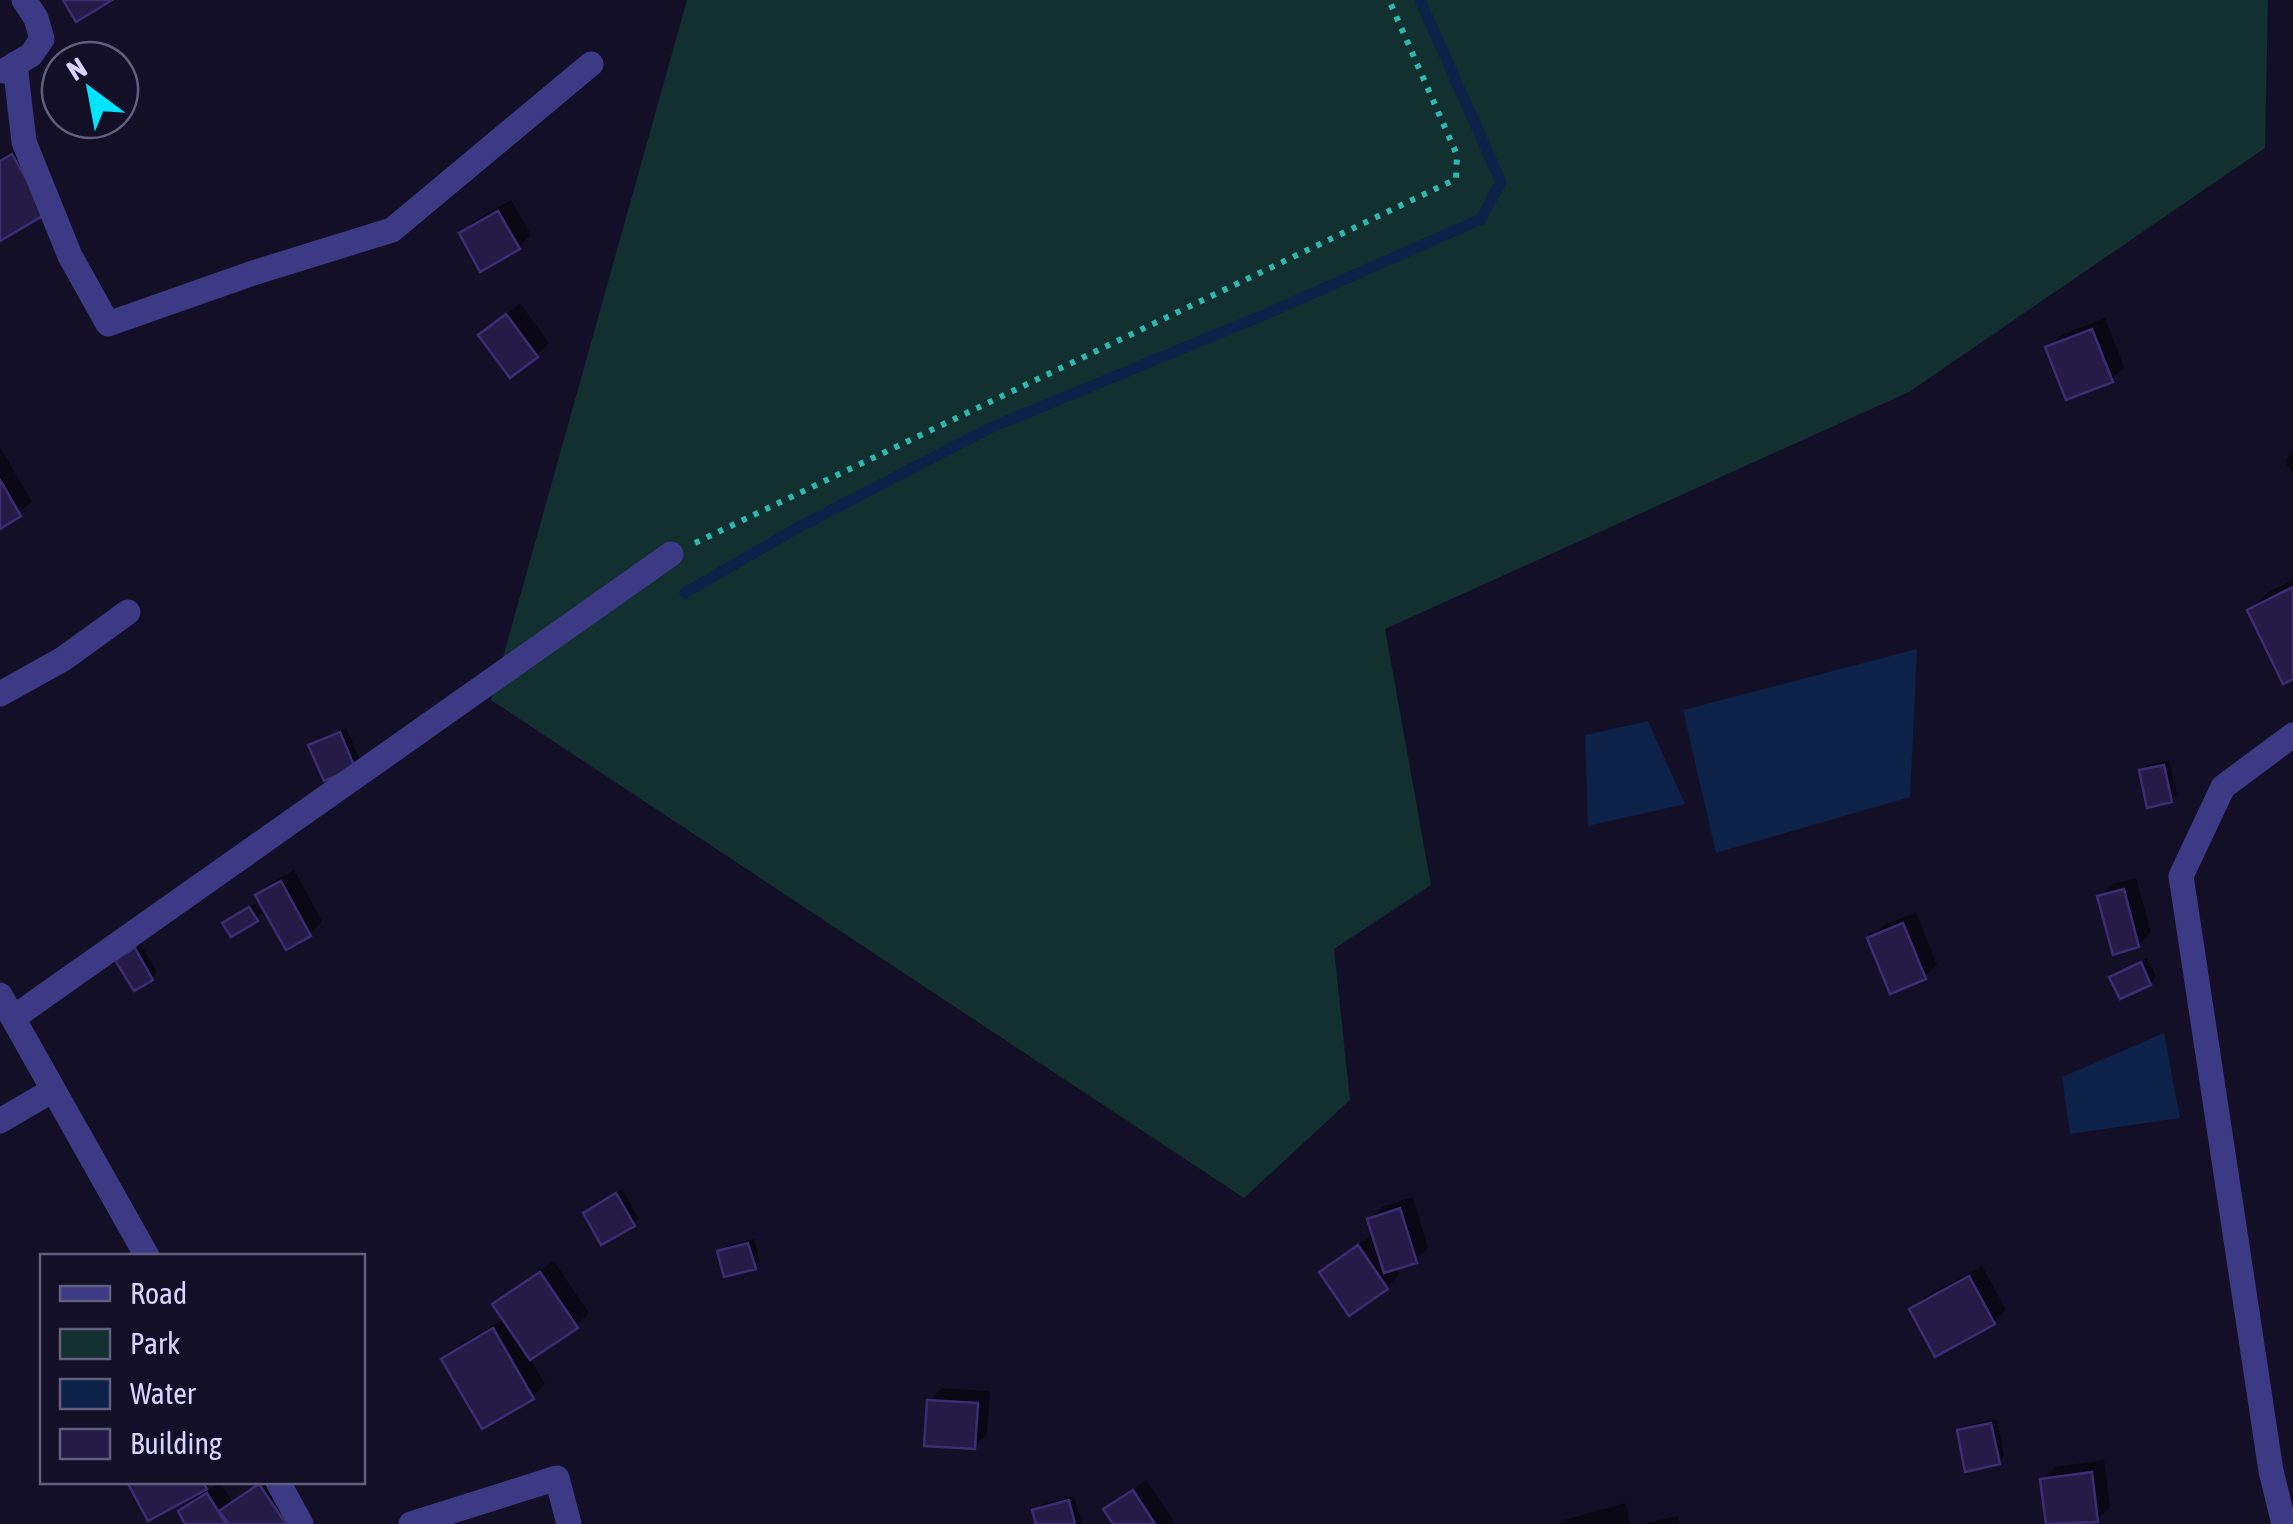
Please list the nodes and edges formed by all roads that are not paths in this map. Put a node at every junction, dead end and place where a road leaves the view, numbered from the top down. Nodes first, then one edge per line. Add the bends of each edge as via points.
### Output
1 (24, 0) edge
2 (590, 64) dead end
3 (8, 69) edge
4 (671, 554) road end
5 (128, 612) dead end
6 (0, 694) edge
7 (2293, 735) edge
8 (6, 1007) edge
9 (53, 1090) junction
10 (0, 1121) edge
11 (146, 1254) edge
12 (279, 1484) edge
13 (300, 1524) edge
14 (411, 1524) edge
15 (569, 1524) edge
16 (2284, 1524) edge

1 - 3 street via 42,39
2 - 3 street via 392,230 108,324 70,256 24,142
4 - 8 street
5 - 6 street
7 - 16 street via 2223,787 2182,876
8 - 9 street
9 - 10 street
9 - 11 street
12 - 13 street
14 - 15 street via 558,1478

